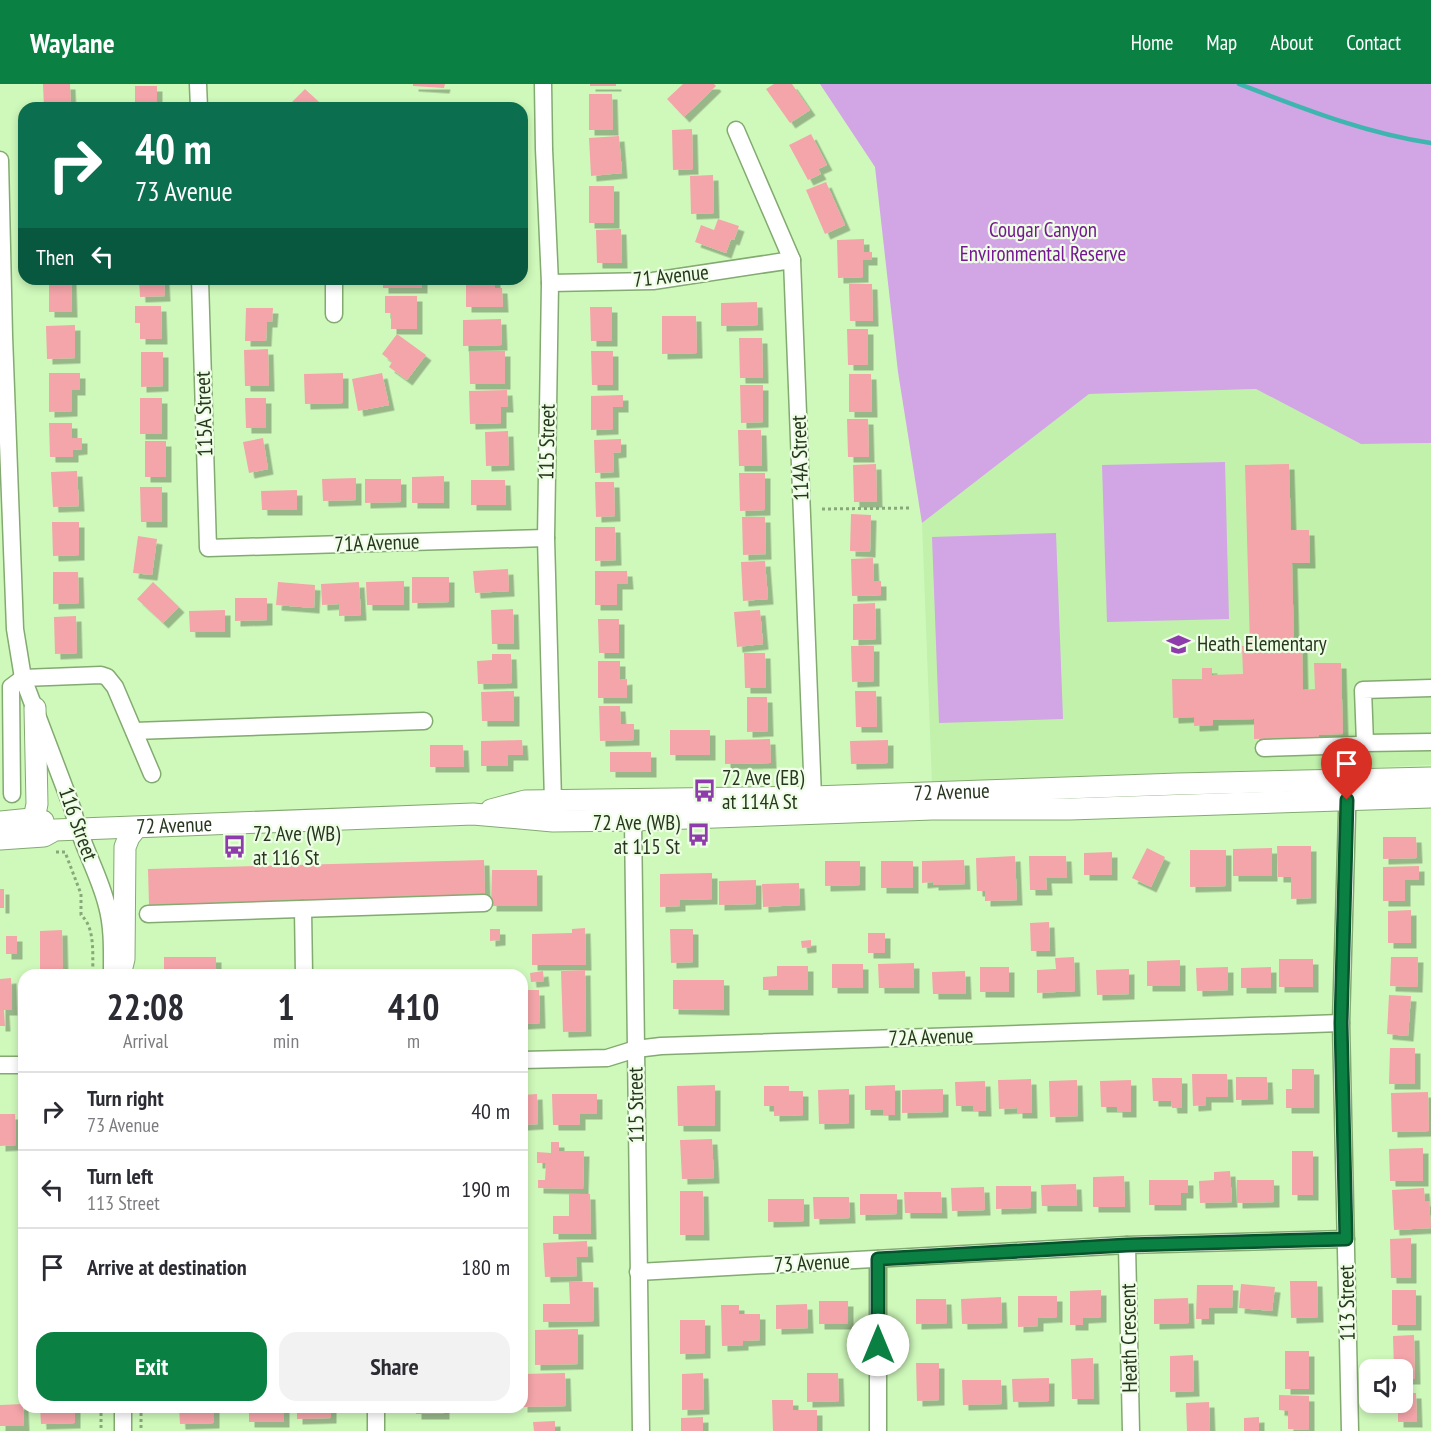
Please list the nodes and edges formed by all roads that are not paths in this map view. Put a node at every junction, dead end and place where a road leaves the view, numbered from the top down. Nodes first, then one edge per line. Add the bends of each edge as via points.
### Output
1 (198, 84) edge
2 (543, 84) edge
3 (199, 102) edge
4 (736, 130) dead end
5 (0, 160) edge
6 (792, 260) junction
7 (550, 284) junction
8 (201, 285) edge
9 (334, 285) edge
10 (334, 314) dead end
11 (2, 336) edge
12 (546, 538) junction
13 (208, 548) joint
14 (23, 678) junction
15 (1431, 688) edge
16 (35, 708) junction
17 (424, 721) dead end
18 (134, 731) junction
19 (1431, 742) edge
20 (1361, 744) junction
21 (1264, 748) dead end
22 (152, 774) dead end
23 (1431, 778) edge
24 (1347, 790) junction
25 (12, 794) dead end
26 (813, 797) junction
27 (1431, 797) edge
28 (669, 798) junction
29 (553, 801) junction
30 (473, 814) junction
31 (31, 819) junction
32 (633, 820) junction
33 (0, 822) edge
34 (136, 828) junction
35 (55, 830) junction
36 (77, 830) junction
37 (0, 839) edge
38 (484, 903) dead end
39 (303, 909) junction
40 (148, 914) dead end
41 (112, 969) edge
42 (122, 969) edge
43 (304, 969) edge
44 (1341, 1023) junction
45 (636, 1049) junction
46 (528, 1060) edge
47 (0, 1065) edge
48 (18, 1065) edge
49 (1346, 1239) junction
50 (1127, 1245) junction
51 (878, 1259) junction
52 (638, 1272) junction
53 (123, 1413) edge
54 (376, 1413) edge
55 (123, 1431) edge
56 (376, 1431) edge
57 (641, 1431) edge
58 (878, 1431) edge
59 (1131, 1431) edge
60 (1350, 1431) edge

1 - 3 street
2 - 7 street, 115 Street
4 - 6 street, 114A Street
5 - 11 street, 116 Street
6 - 7 street, 71 Avenue via 653,281
6 - 26 street, 114A Street
7 - 12 street, 115 Street
8 - 13 street, 115A Street
9 - 10 street
11 - 14 street, 116 Street via 15,629
12 - 13 street, 71A Avenue
12 - 29 street, 115 Street
14 - 16 street, 116 Street
14 - 18 street via 107,677
14 - 25 street via 11,687
15 - 20 street via 1363,690
16 - 31 main road via 38,804
16 - 36 street, 116 Street
17 - 18 street
18 - 22 street
19 - 20 street
20 - 21 street
20 - 24 street, 113 Street via 1350,760
23 - 24 main road, 72 Avenue
24 - 26 main road, 72 Avenue
24 - 27 main road, 72 Avenue
24 - 32 main road, 72 Avenue via 1070,809
24 - 44 street, 113 Street
26 - 28 main road, 72 Avenue
28 - 29 main road, 72 Avenue
28 - 32 street
29 - 30 main road, 72 Avenue via 525,801
30 - 32 main road, 72 Avenue via 553,821
30 - 34 main road, 72 Avenue
31 - 33 main road
31 - 35 main road, 72 Avenue via 47,822
32 - 45 street, 115 Street
34 - 36 main road, 72 Avenue
34 - 42 main road via 125,847
35 - 36 main road, 72 Avenue
35 - 37 main road, 72 Avenue via 44,836
36 - 41 street, 116 Street via 108,907
38 - 39 street
39 - 40 street
39 - 43 street
44 - 45 street, 72A Avenue
44 - 49 street, 113 Street
45 - 46 street, 72A Avenue via 607,1058
45 - 52 street, 115 Street
47 - 48 street
49 - 50 street, 73 Avenue
49 - 60 street, 113 Street
50 - 51 street, 73 Avenue
50 - 59 street, Heath Crescent
51 - 52 street, 73 Avenue
51 - 58 street
52 - 57 street, 115 Street
53 - 55 street
54 - 56 street

